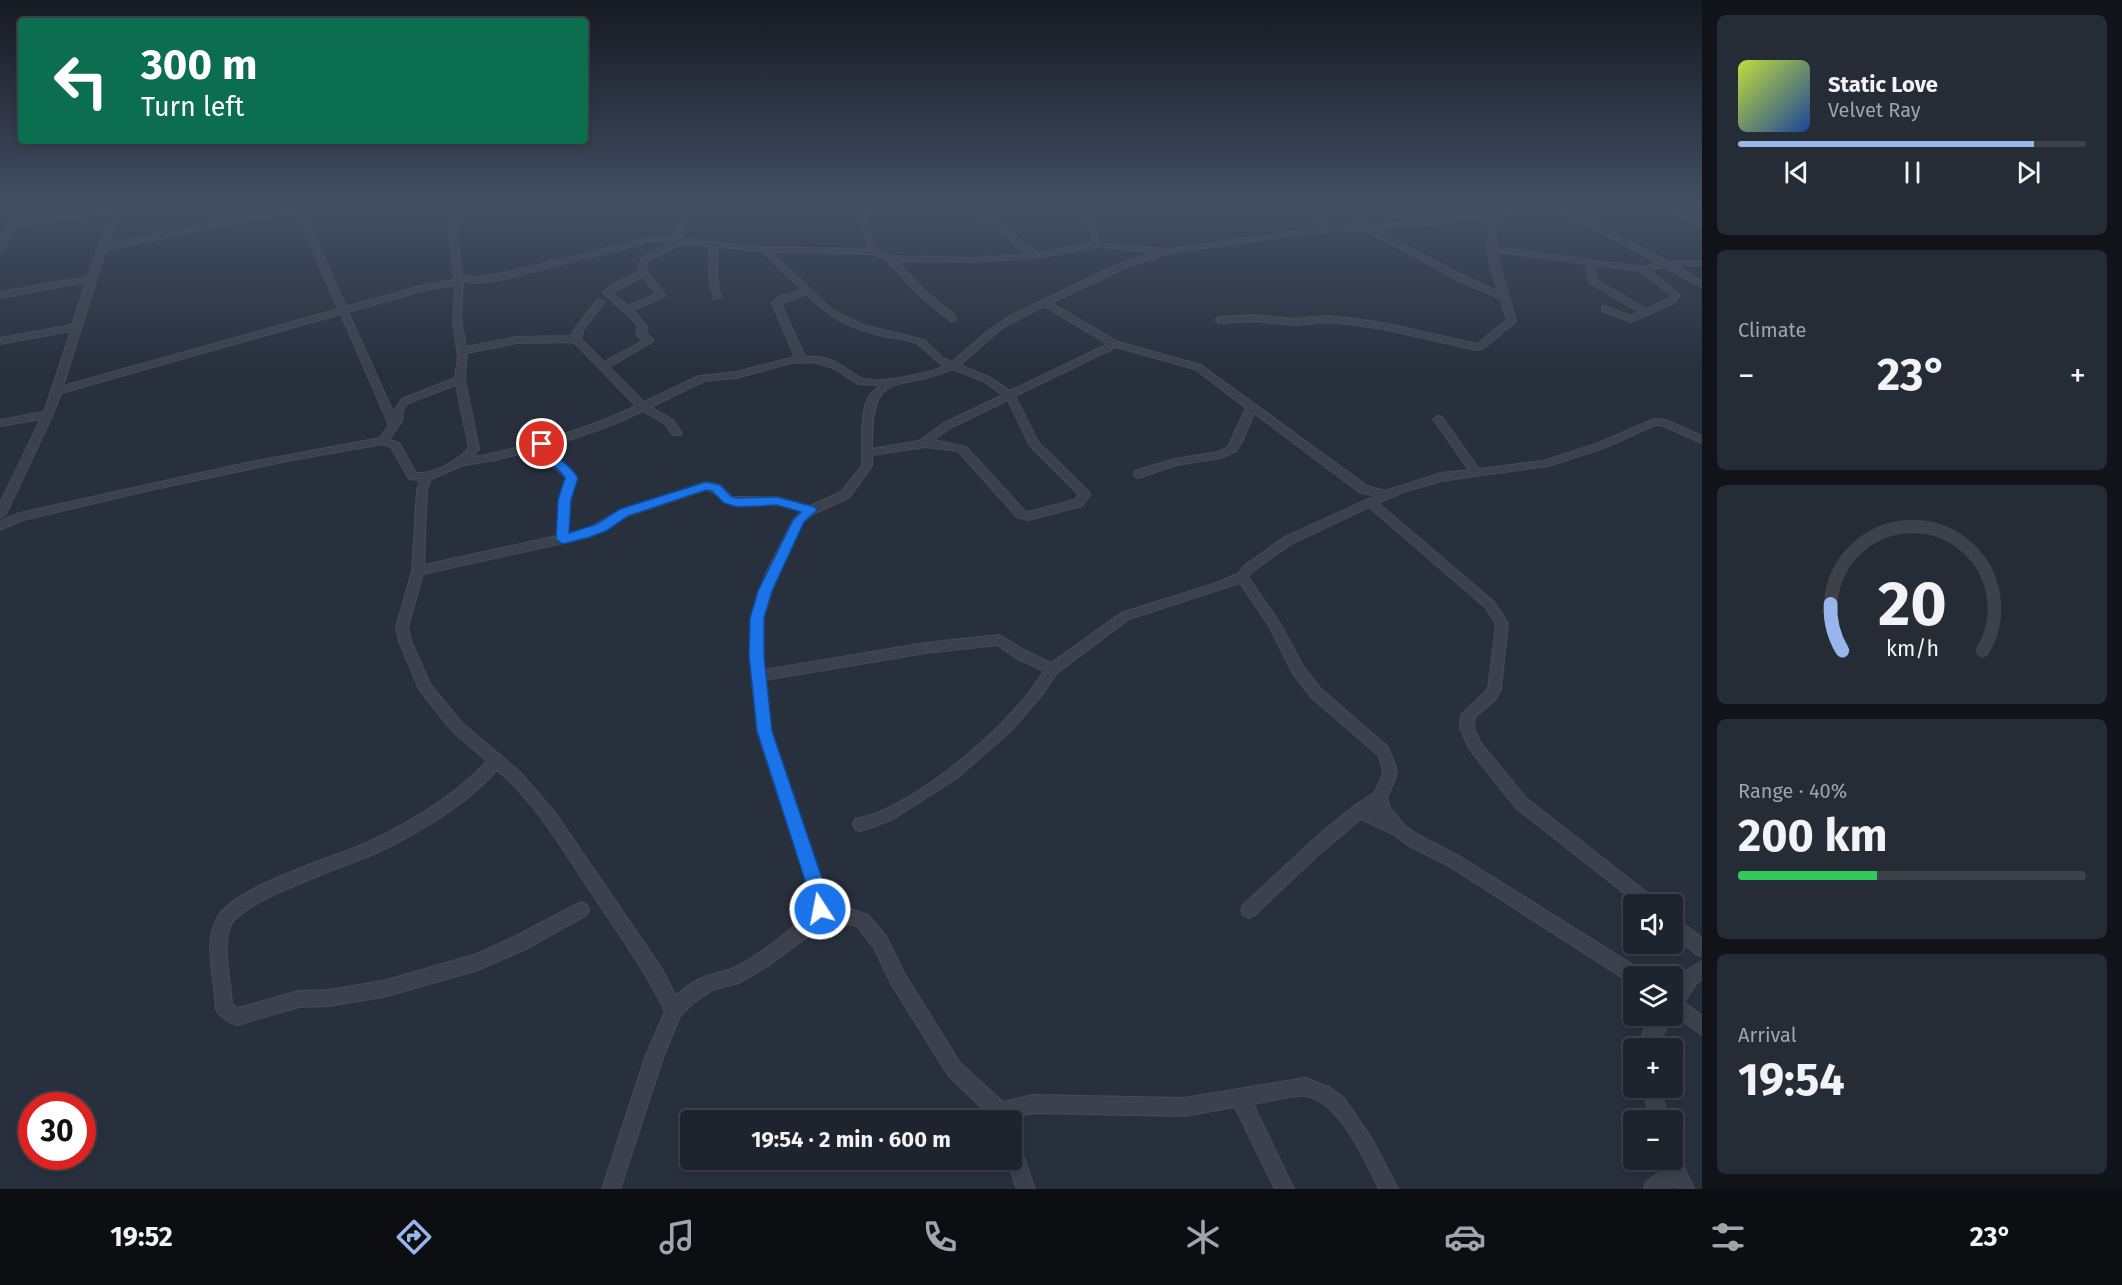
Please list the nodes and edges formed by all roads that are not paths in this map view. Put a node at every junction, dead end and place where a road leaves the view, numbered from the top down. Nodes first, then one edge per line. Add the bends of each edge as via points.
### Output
1 (98, 258) edge
2 (322, 258) edge
3 (456, 258) edge
4 (574, 258) edge
5 (647, 258) edge
6 (713, 258) edge
7 (774, 258) edge
8 (890, 258) edge
9 (914, 258) edge
10 (1006, 258) edge
11 (1141, 258) edge
12 (1424, 258) edge
13 (1494, 258) edge
14 (1567, 258) edge
15 (1653, 258) edge
16 (1595, 262) junction
17 (1702, 263) edge
18 (1664, 264) junction
19 (1643, 269) junction
20 (644, 272) junction
21 (91, 279) junction
22 (459, 282) junction
23 (1702, 284) edge
24 (808, 291) junction
25 (0, 296) edge
26 (1503, 296) junction
27 (717, 297) dead end
28 (600, 302) dead end
29 (1045, 303) junction
30 (1605, 309) dead end
31 (626, 310) junction
32 (345, 311) junction
33 (1646, 313) junction
34 (952, 319) dead end
35 (1219, 320) dead end
36 (76, 327) junction
37 (576, 339) junction
38 (0, 341) edge
39 (1115, 344) junction
40 (462, 351) junction
41 (801, 359) junction
42 (954, 365) junction
43 (603, 366) junction
44 (460, 380) junction
45 (861, 382) junction
46 (894, 382) junction
47 (57, 391) junction
48 (1010, 395) junction
49 (872, 399) junction
50 (1252, 406) junction
51 (646, 407) junction
52 (48, 414) junction
53 (1438, 419) dead end
54 (0, 423) edge
55 (394, 426) junction
56 (677, 433) dead end
57 (1702, 440) edge
58 (383, 441) junction
59 (922, 443) junction
60 (542, 444) junction
61 (866, 453) junction
62 (462, 462) junction
63 (1476, 471) junction
64 (1139, 474) dead end
65 (426, 477) junction
66 (1363, 489) junction
67 (1387, 495) junction
68 (3, 497) edge
69 (1369, 503) junction
70 (811, 510) junction
71 (0, 514) edge
72 (0, 526) edge
73 (563, 539) junction
74 (418, 571) junction
75 (1242, 577) junction
76 (1052, 669) junction
77 (760, 676) junction
78 (496, 761) junction
79 (1380, 797) junction
80 (1359, 811) junction
81 (860, 824) dead end
82 (1399, 830) junction
83 (1637, 894) edge
84 (820, 909) junction
85 (581, 910) dead end
86 (1249, 910) dead end
87 (1683, 932) edge
88 (1702, 948) edge
89 (1623, 968) edge
90 (1702, 969) edge
91 (1683, 989) edge
92 (674, 1010) junction
93 (1683, 1015) edge
94 (1702, 1027) edge
95 (1240, 1098) junction
96 (995, 1110) edge
97 (1017, 1110) edge
98 (1020, 1170) edge
99 (1678, 1174) edge
100 (611, 1189) edge
101 (1026, 1189) edge
102 (1285, 1189) edge
103 (1389, 1189) edge
104 (1642, 1189) edge
105 (1651, 1189) edge

1 - 21 street
2 - 32 street
3 - 22 street
4 - 22 street via 519,273
5 - 20 street via 642,265
6 - 27 street
7 - 24 street
8 - 34 street
9 - 10 street
11 - 29 street
12 - 26 street
13 - 26 street
14 - 16 street
15 - 18 street
16 - 19 street
16 - 33 street via 1590,268 1593,281
17 - 18 street
18 - 19 street
18 - 23 street
19 - 33 street via 1676,295
20 - 31 street via 661,295
20 - 31 street via 608,291
21 - 25 street
21 - 36 street
22 - 32 street
22 - 40 street via 457,320
24 - 41 street via 776,303
24 - 42 street via 841,320 921,342 940,360
26 - 35 street via 1512,321 1477,347 1349,321
28 - 37 street
29 - 39 street
29 - 42 street via 998,327
30 - 33 street via 1631,319
31 - 43 street via 643,327 641,334 648,341
32 - 47 street
32 - 55 street
36 - 38 street
36 - 47 street
37 - 40 street via 516,340
37 - 43 street
39 - 48 street
39 - 50 street via 1198,367
40 - 44 street
41 - 45 street via 836,366
41 - 51 street via 736,375 702,378
42 - 46 street
42 - 48 street
43 - 51 street
44 - 55 street via 405,401
44 - 62 street via 474,449
45 - 46 street
45 - 49 street
46 - 49 street
47 - 52 street
48 - 59 street via 948,425
48 - 59 street via 1034,444 1085,495 1084,499 1028,516 1021,514 962,449
49 - 61 street
50 - 64 street via 1232,449
50 - 66 street
51 - 56 street via 669,422
51 - 60 street via 580,434
52 - 54 street
52 - 68 street
53 - 63 street
55 - 58 street
57 - 63 street via 1654,422 1600,446 1544,464
58 - 65 street via 394,445 413,476
58 - 72 street via 273,461 30,515
59 - 61 street
60 - 62 street
60 - 73 street via 544,453 572,478 564,500
61 - 70 street via 867,466 845,495
62 - 65 street
63 - 67 street via 1441,477
65 - 74 street
66 - 67 street
66 - 69 street
67 - 69 street
68 - 71 street
69 - 75 street via 1287,541
69 - 83 street via 1490,605 1502,623 1497,683 1493,693 1468,715 1467,728 1475,746 1521,803
70 - 73 street via 777,501 728,500 716,488 706,486 624,513 586,534
70 - 77 street via 799,520 772,573 757,618
73 - 74 street
74 - 78 street via 402,627 412,658 425,687 457,727
75 - 76 street via 1125,616
75 - 79 street via 1316,693 1383,751 1390,778
76 - 77 street via 999,640 872,656
76 - 81 street via 1034,696 988,746 893,812
77 - 84 street via 764,731
78 - 85 street via 461,794 391,837 230,912 221,932 224,1009 237,1017 299,999 383,989 427,977 478,962
78 - 92 street via 516,777 551,819 654,972
79 - 80 street
79 - 82 street via 1384,811
80 - 82 street
80 - 86 street
82 - 89 street
84 - 92 street via 804,929 762,960 734,977 709,983
84 - 96 street via 862,920 880,942 954,1069
87 - 88 street
90 - 91 street
92 - 100 street
93 - 94 street
95 - 97 street via 1184,1107 1033,1104
95 - 102 street
95 - 103 street via 1305,1087 1317,1090 1337,1103
98 - 101 street
99 - 105 street
104 - 105 street

